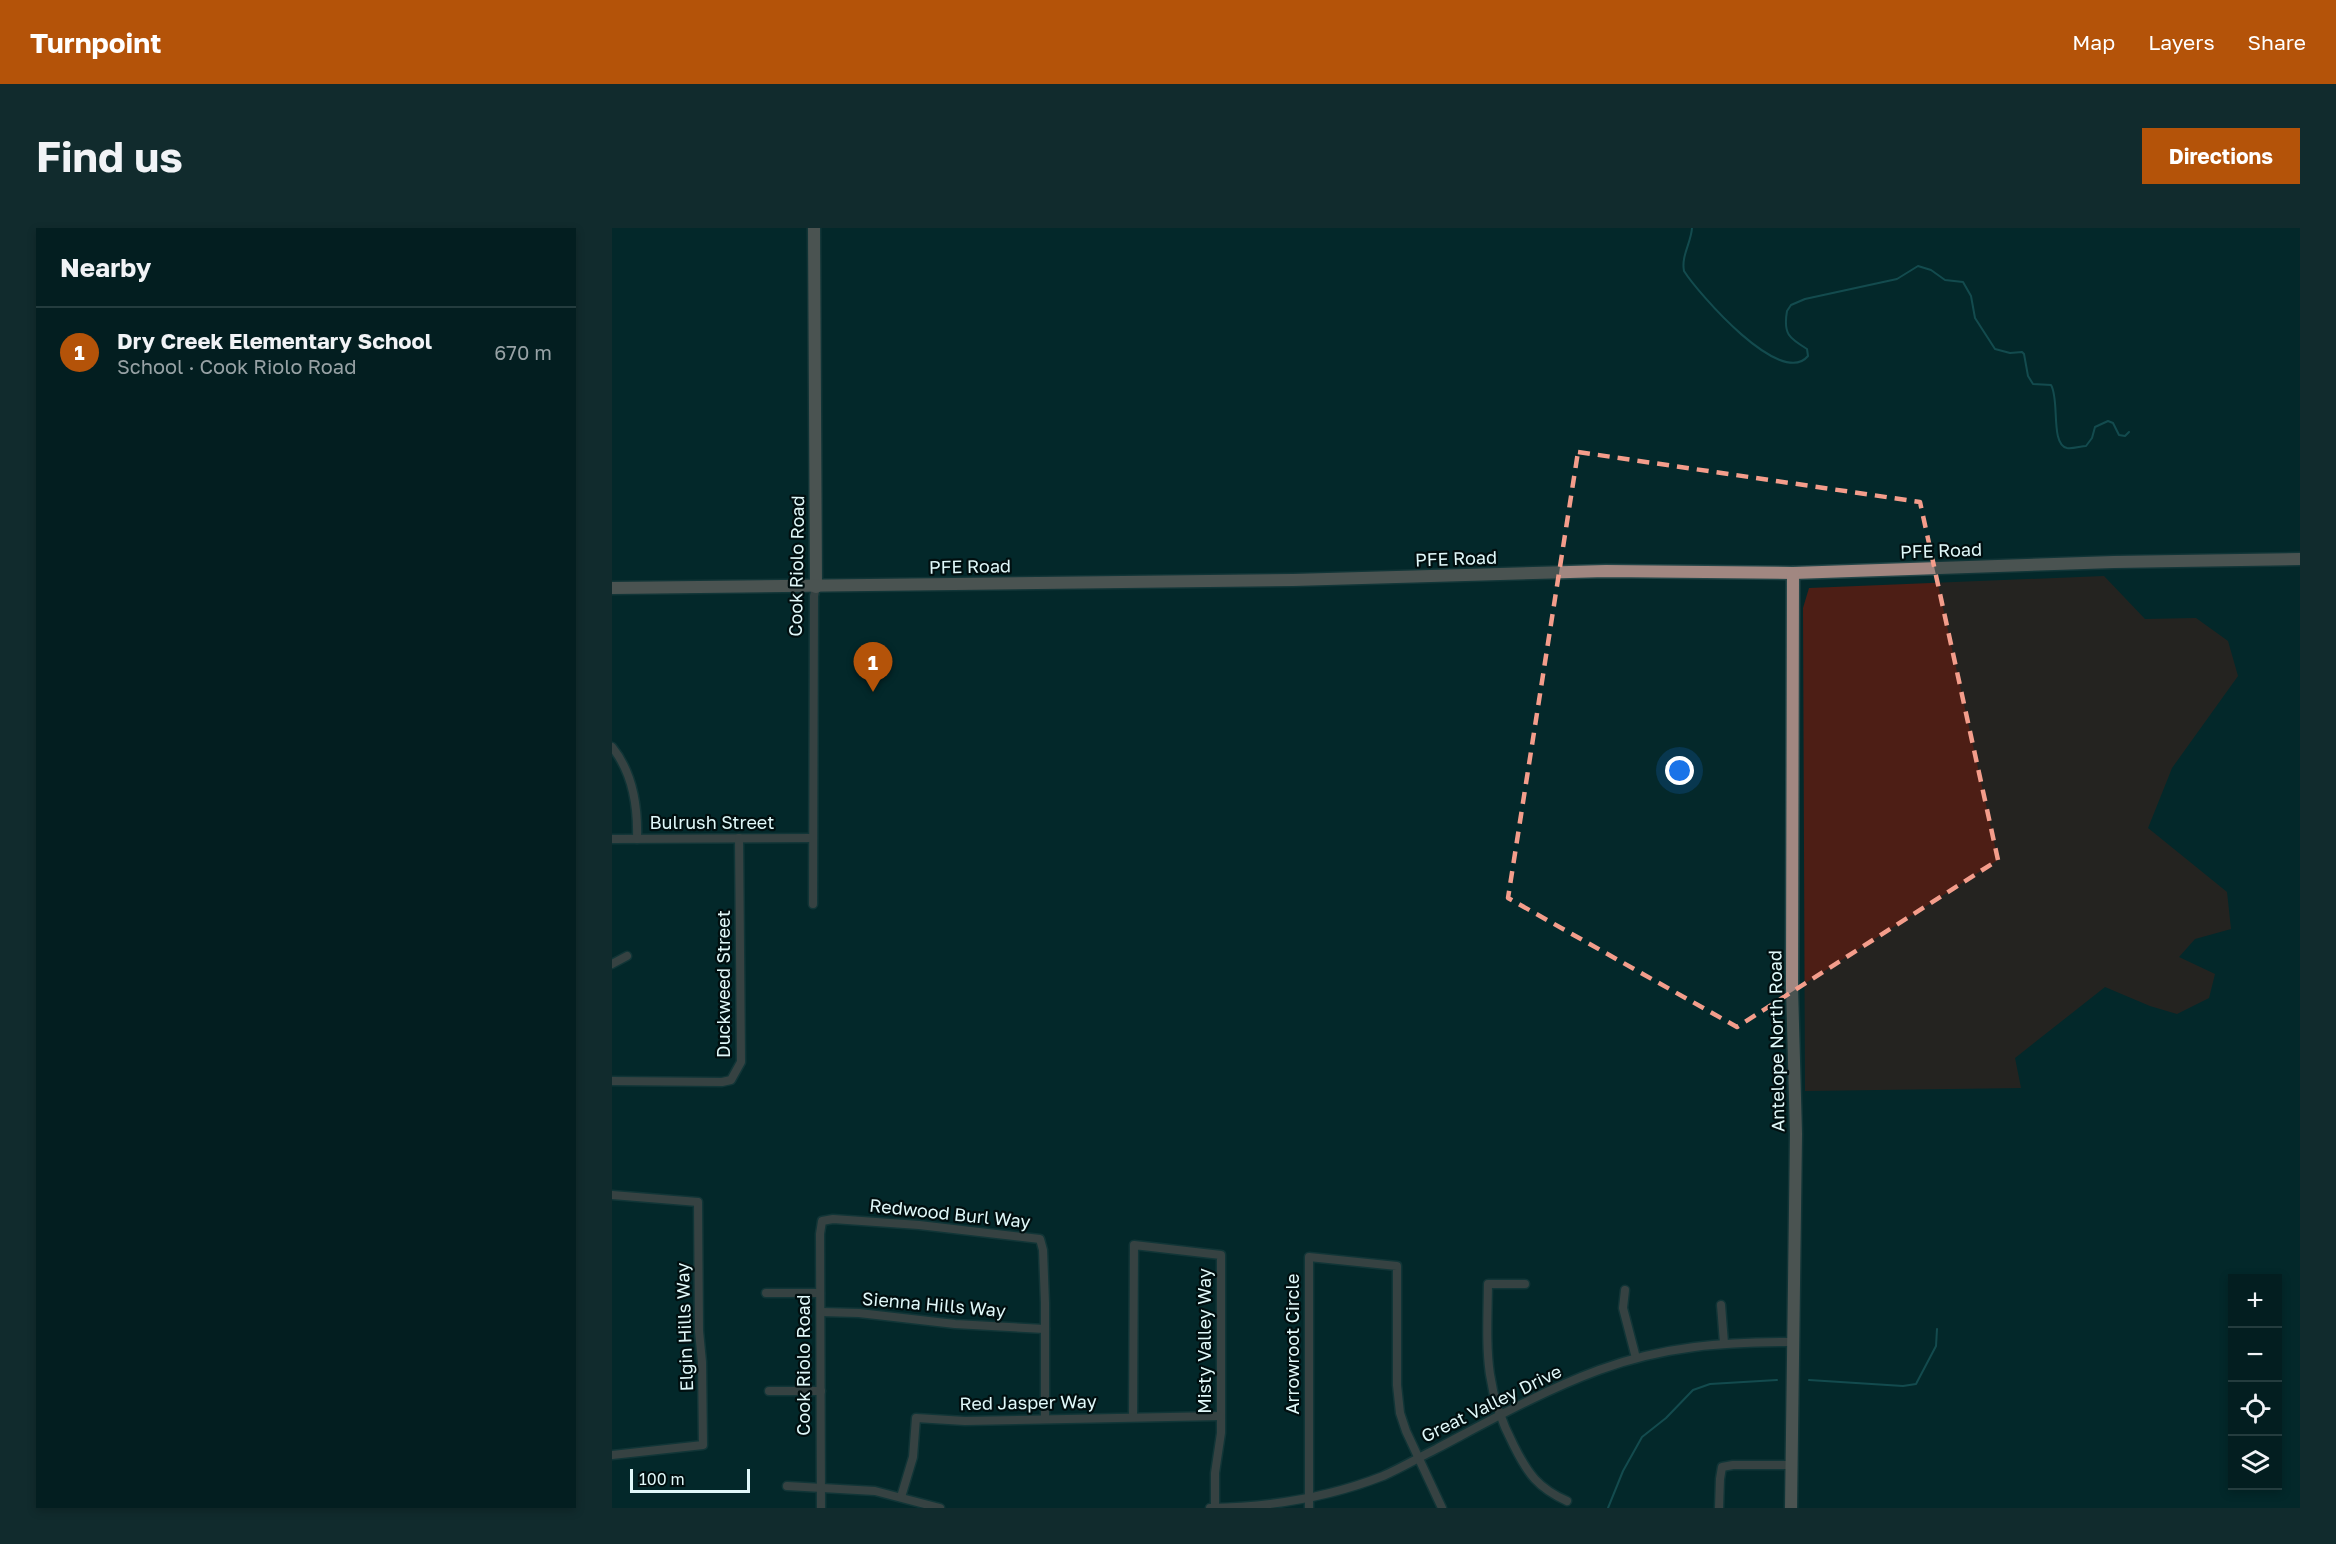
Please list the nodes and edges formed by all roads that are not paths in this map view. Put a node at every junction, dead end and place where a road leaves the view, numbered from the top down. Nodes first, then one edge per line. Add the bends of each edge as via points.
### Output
1 (814, 228) edge
2 (2300, 559) edge
3 (1793, 573) junction
4 (816, 587) junction
5 (612, 588) edge
6 (612, 747) edge
7 (739, 838) junction
8 (812, 838) junction
9 (612, 839) edge
10 (637, 839) junction
11 (813, 904) dead end
12 (627, 956) dead end
13 (612, 964) edge
14 (612, 1081) edge
15 (612, 1195) edge
16 (822, 1221) joint
17 (1525, 1284) dead end
18 (1625, 1290) dead end
19 (766, 1293) dead end
20 (820, 1293) junction
21 (1721, 1305) dead end
22 (821, 1312) junction
23 (1045, 1329) junction
24 (1792, 1342) junction
25 (1724, 1343) junction
26 (1636, 1358) junction
27 (769, 1391) dead end
28 (820, 1391) junction
29 (1220, 1416) junction
30 (1499, 1416) junction
31 (1133, 1417) junction
32 (1045, 1418) junction
33 (612, 1455) edge
34 (1418, 1458) junction
35 (1791, 1464) junction
36 (787, 1486) dead end
37 (822, 1487) junction
38 (901, 1497) junction
39 (1309, 1498) junction
40 (1567, 1501) dead end
41 (821, 1508) edge
42 (940, 1508) edge
43 (1210, 1508) edge
44 (1215, 1508) edge
45 (1309, 1508) edge
46 (1442, 1508) edge
47 (1719, 1508) edge
48 (1791, 1508) edge

1 - 4 main road, Cook Riolo Road
2 - 3 main road, PFE Road
3 - 4 main road, PFE Road via 1606,571
3 - 24 main road, Antelope North Road via 1792,988 1796,1145
4 - 5 main road, PFE Road
4 - 8 street, Cook Riolo Road
6 - 10 street via 631,781 638,816
7 - 8 street, Bulrush Street
7 - 10 street, Bulrush Street
7 - 14 street, Duckweed Street via 738,1070 731,1080 722,1082
8 - 11 street, Cook Riolo Road
9 - 10 street, Bulrush Street
12 - 13 street
15 - 33 street, Elgin Hills Way via 698,1202 703,1445
16 - 20 street, Cook Riolo Road
16 - 23 street, Redwood Burl Way via 908,1224 1040,1239
17 - 30 street via 1488,1284 1488,1367
18 - 26 street via 1623,1308
19 - 20 street
20 - 22 street, Cook Riolo Road
21 - 25 street
22 - 23 street, Sienna Hills Way
22 - 28 street, Cook Riolo Road
23 - 32 street, Redwood Burl Way
24 - 25 street, Great Valley Drive
24 - 35 main road, Antelope North Road
25 - 26 street, Great Valley Drive
26 - 30 street, Great Valley Drive via 1564,1384
27 - 28 street
28 - 37 street, Cook Riolo Road
29 - 31 street, Red Jasper Way
29 - 31 street, Misty Valley Way via 1221,1255 1134,1245
29 - 44 street, Misty Valley Way
30 - 34 street, Great Valley Drive
30 - 40 street via 1532,1478
31 - 32 street, Red Jasper Way
32 - 38 street, Red Jasper Way via 916,1419 913,1457
34 - 39 street, Great Valley Drive via 1366,1482
34 - 39 street, Arrowroot Circle via 1398,1399 1397,1266 1309,1257
34 - 46 street
35 - 47 street via 1722,1467
35 - 48 main road, Antelope North Road
36 - 37 street
37 - 38 street
37 - 41 street, Cook Riolo Road
38 - 42 street
39 - 44 street, Great Valley Drive
39 - 45 street
43 - 44 street, Great Valley Drive

